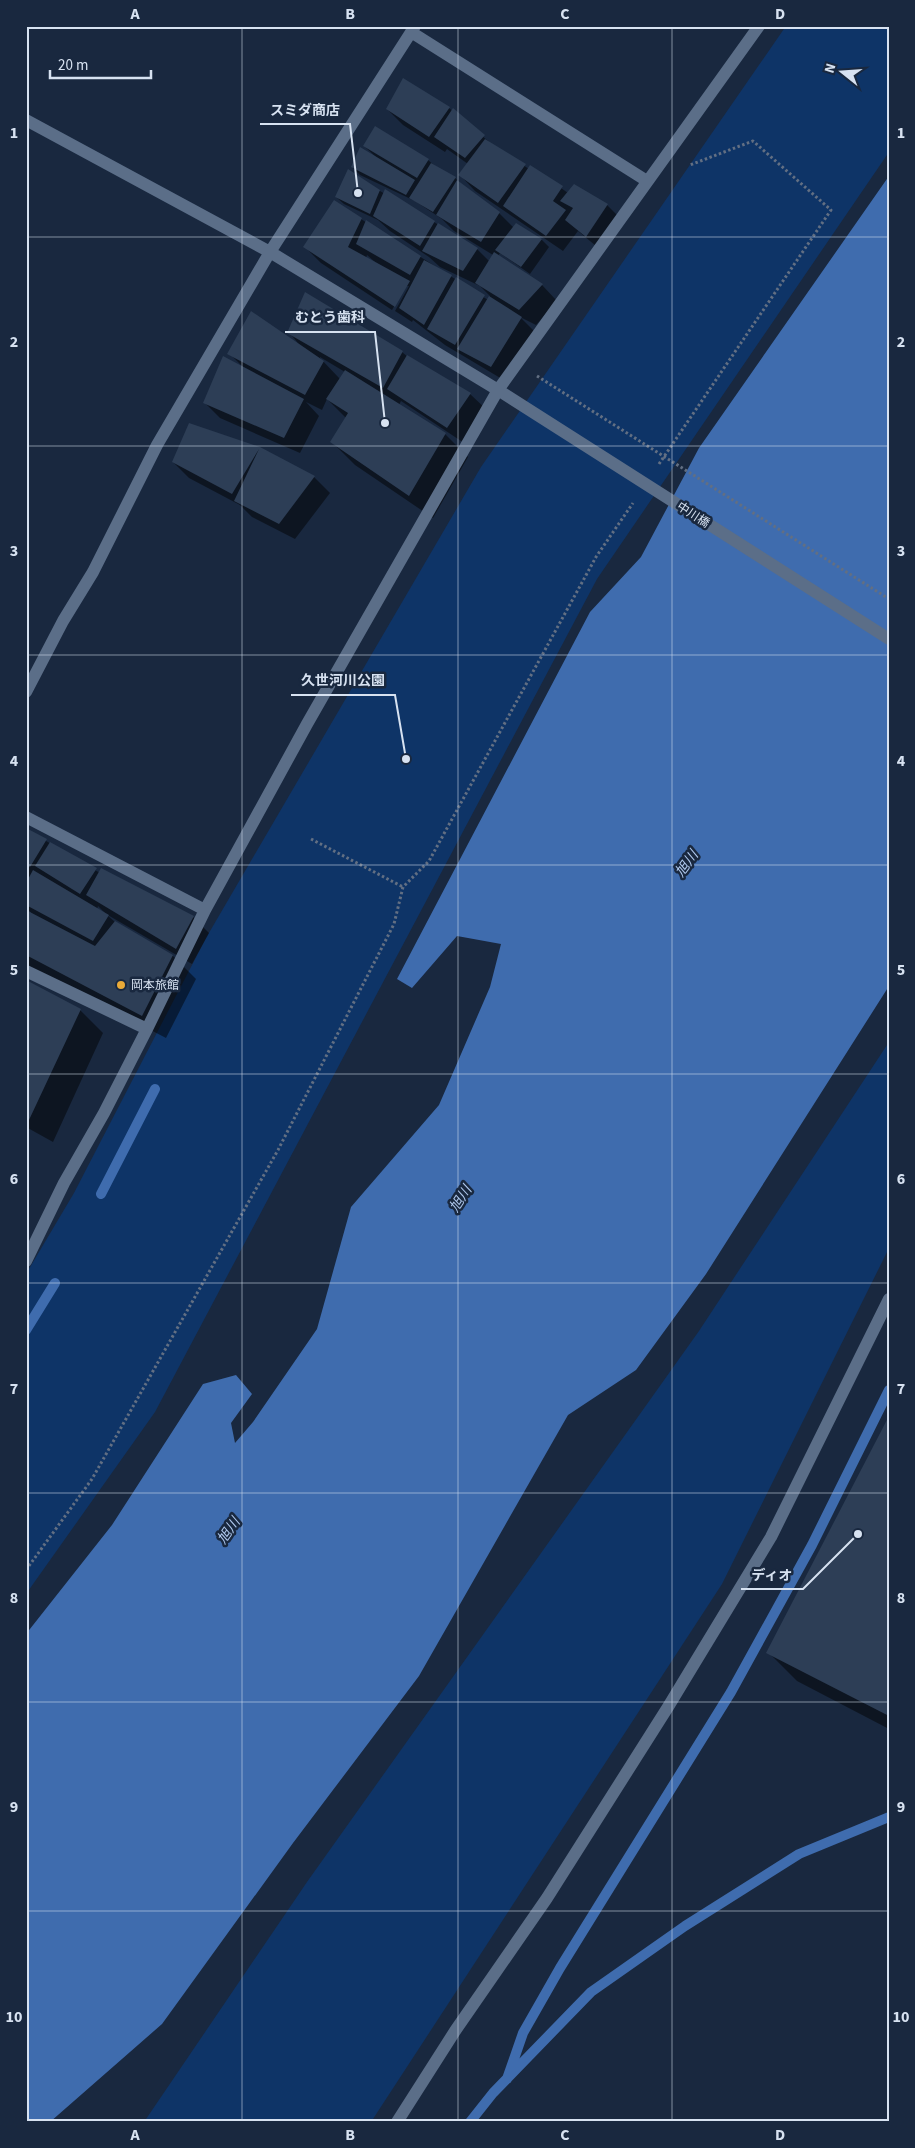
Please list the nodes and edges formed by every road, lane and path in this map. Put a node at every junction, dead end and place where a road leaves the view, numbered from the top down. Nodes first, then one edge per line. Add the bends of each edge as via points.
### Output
1 (759, 26) edge
2 (413, 29) edge
3 (26, 120) edge
4 (685, 171) dead end
5 (647, 181) junction
6 (270, 252) junction
7 (517, 364) junction
8 (498, 390) junction
9 (658, 466) dead end
10 (636, 499) dead end
11 (889, 599) edge
12 (889, 639) edge
13 (26, 692) edge
14 (26, 817) edge
15 (310, 839) dead end
16 (402, 887) junction
17 (205, 910) junction
18 (26, 971) edge
19 (147, 1029) junction
20 (26, 1261) edge
21 (889, 1299) edge
22 (26, 1570) edge
23 (397, 2122) edge

1 - 5 street
2 - 5 street
2 - 6 street
3 - 6 street, 中川橋
4 - 9 path via 691,164 753,141 831,210
5 - 7 street
6 - 8 street, 中川橋
6 - 13 street via 157,444 93,572
7 - 8 street
7 - 11 path
8 - 12 street, 中川橋
8 - 17 street via 306,724
10 - 16 path via 596,557 429,860
14 - 17 street
15 - 16 path
16 - 22 path via 394,924 278,1150 92,1479
17 - 19 street
18 - 19 street
19 - 20 street
21 - 23 street via 771,1536 552,1890

